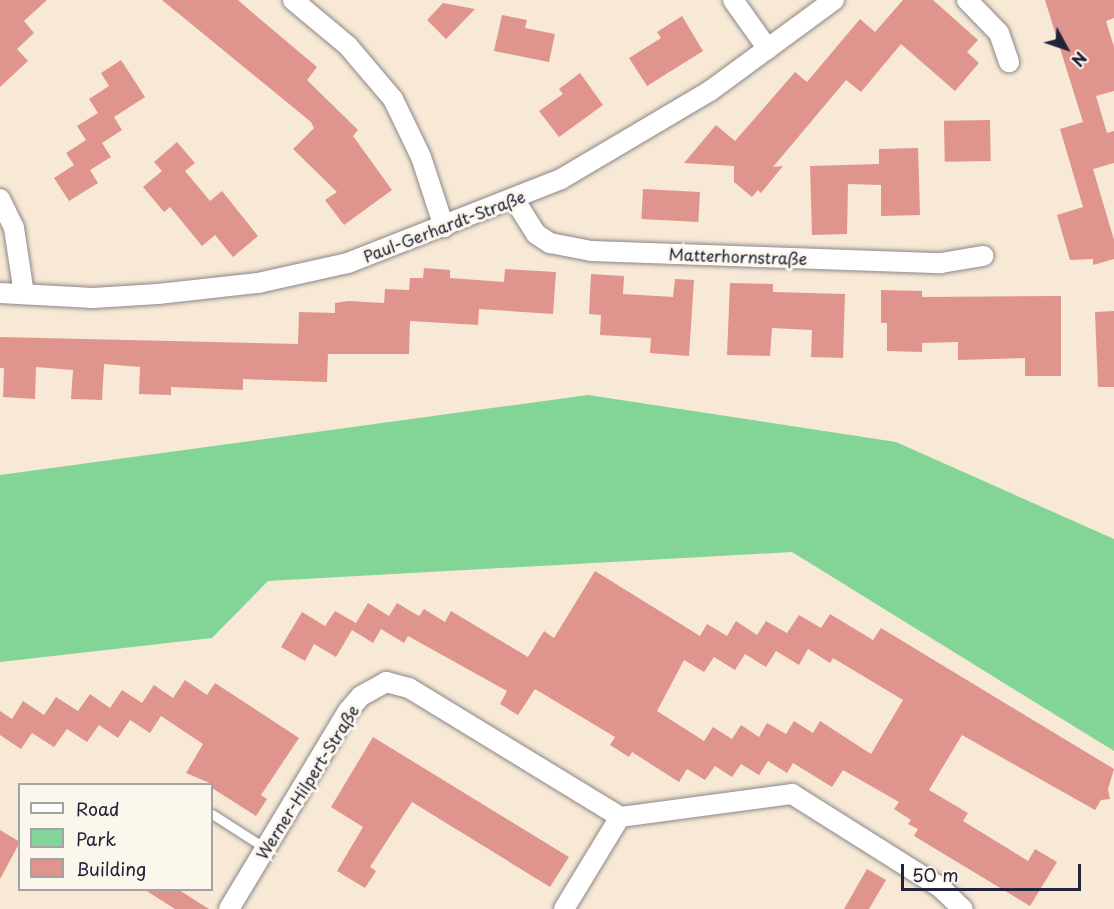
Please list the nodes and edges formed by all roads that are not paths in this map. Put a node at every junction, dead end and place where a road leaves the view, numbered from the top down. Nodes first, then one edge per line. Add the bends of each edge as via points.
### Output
1 (293, 0) edge
2 (734, 0) edge
3 (834, 0) edge
4 (967, 0) edge
5 (768, 50) junction
6 (1009, 62) dead end
7 (0, 199) edge
8 (514, 199) junction
9 (444, 227) junction
10 (983, 256) dead end
11 (0, 294) edge
12 (24, 294) junction
13 (213, 815) edge
14 (620, 817) junction
15 (265, 848) junction
16 (229, 909) edge
17 (564, 909) edge
18 (963, 909) edge

1 - 9 street via 348,46 393,99 421,157
2 - 5 street
3 - 5 street, Paul-Gerhardt-Straße
4 - 6 street via 999,33
5 - 8 street, Paul-Gerhardt-Straße via 647,131 561,179
7 - 12 street via 14,228
8 - 9 street, Paul-Gerhardt-Straße
8 - 10 street, Matterhornstraße via 536,234 550,243 591,251 941,263
9 - 12 street, Paul-Gerhardt-Straße via 348,263 258,283 93,298
11 - 12 street, Paul-Gerhardt-Straße
13 - 15 lane
14 - 15 street, Werner-Hilpert-Straße via 410,688 386,682 361,696 348,711
14 - 17 street
14 - 18 street via 792,794 941,888
15 - 16 street, Werner-Hilpert-Straße

